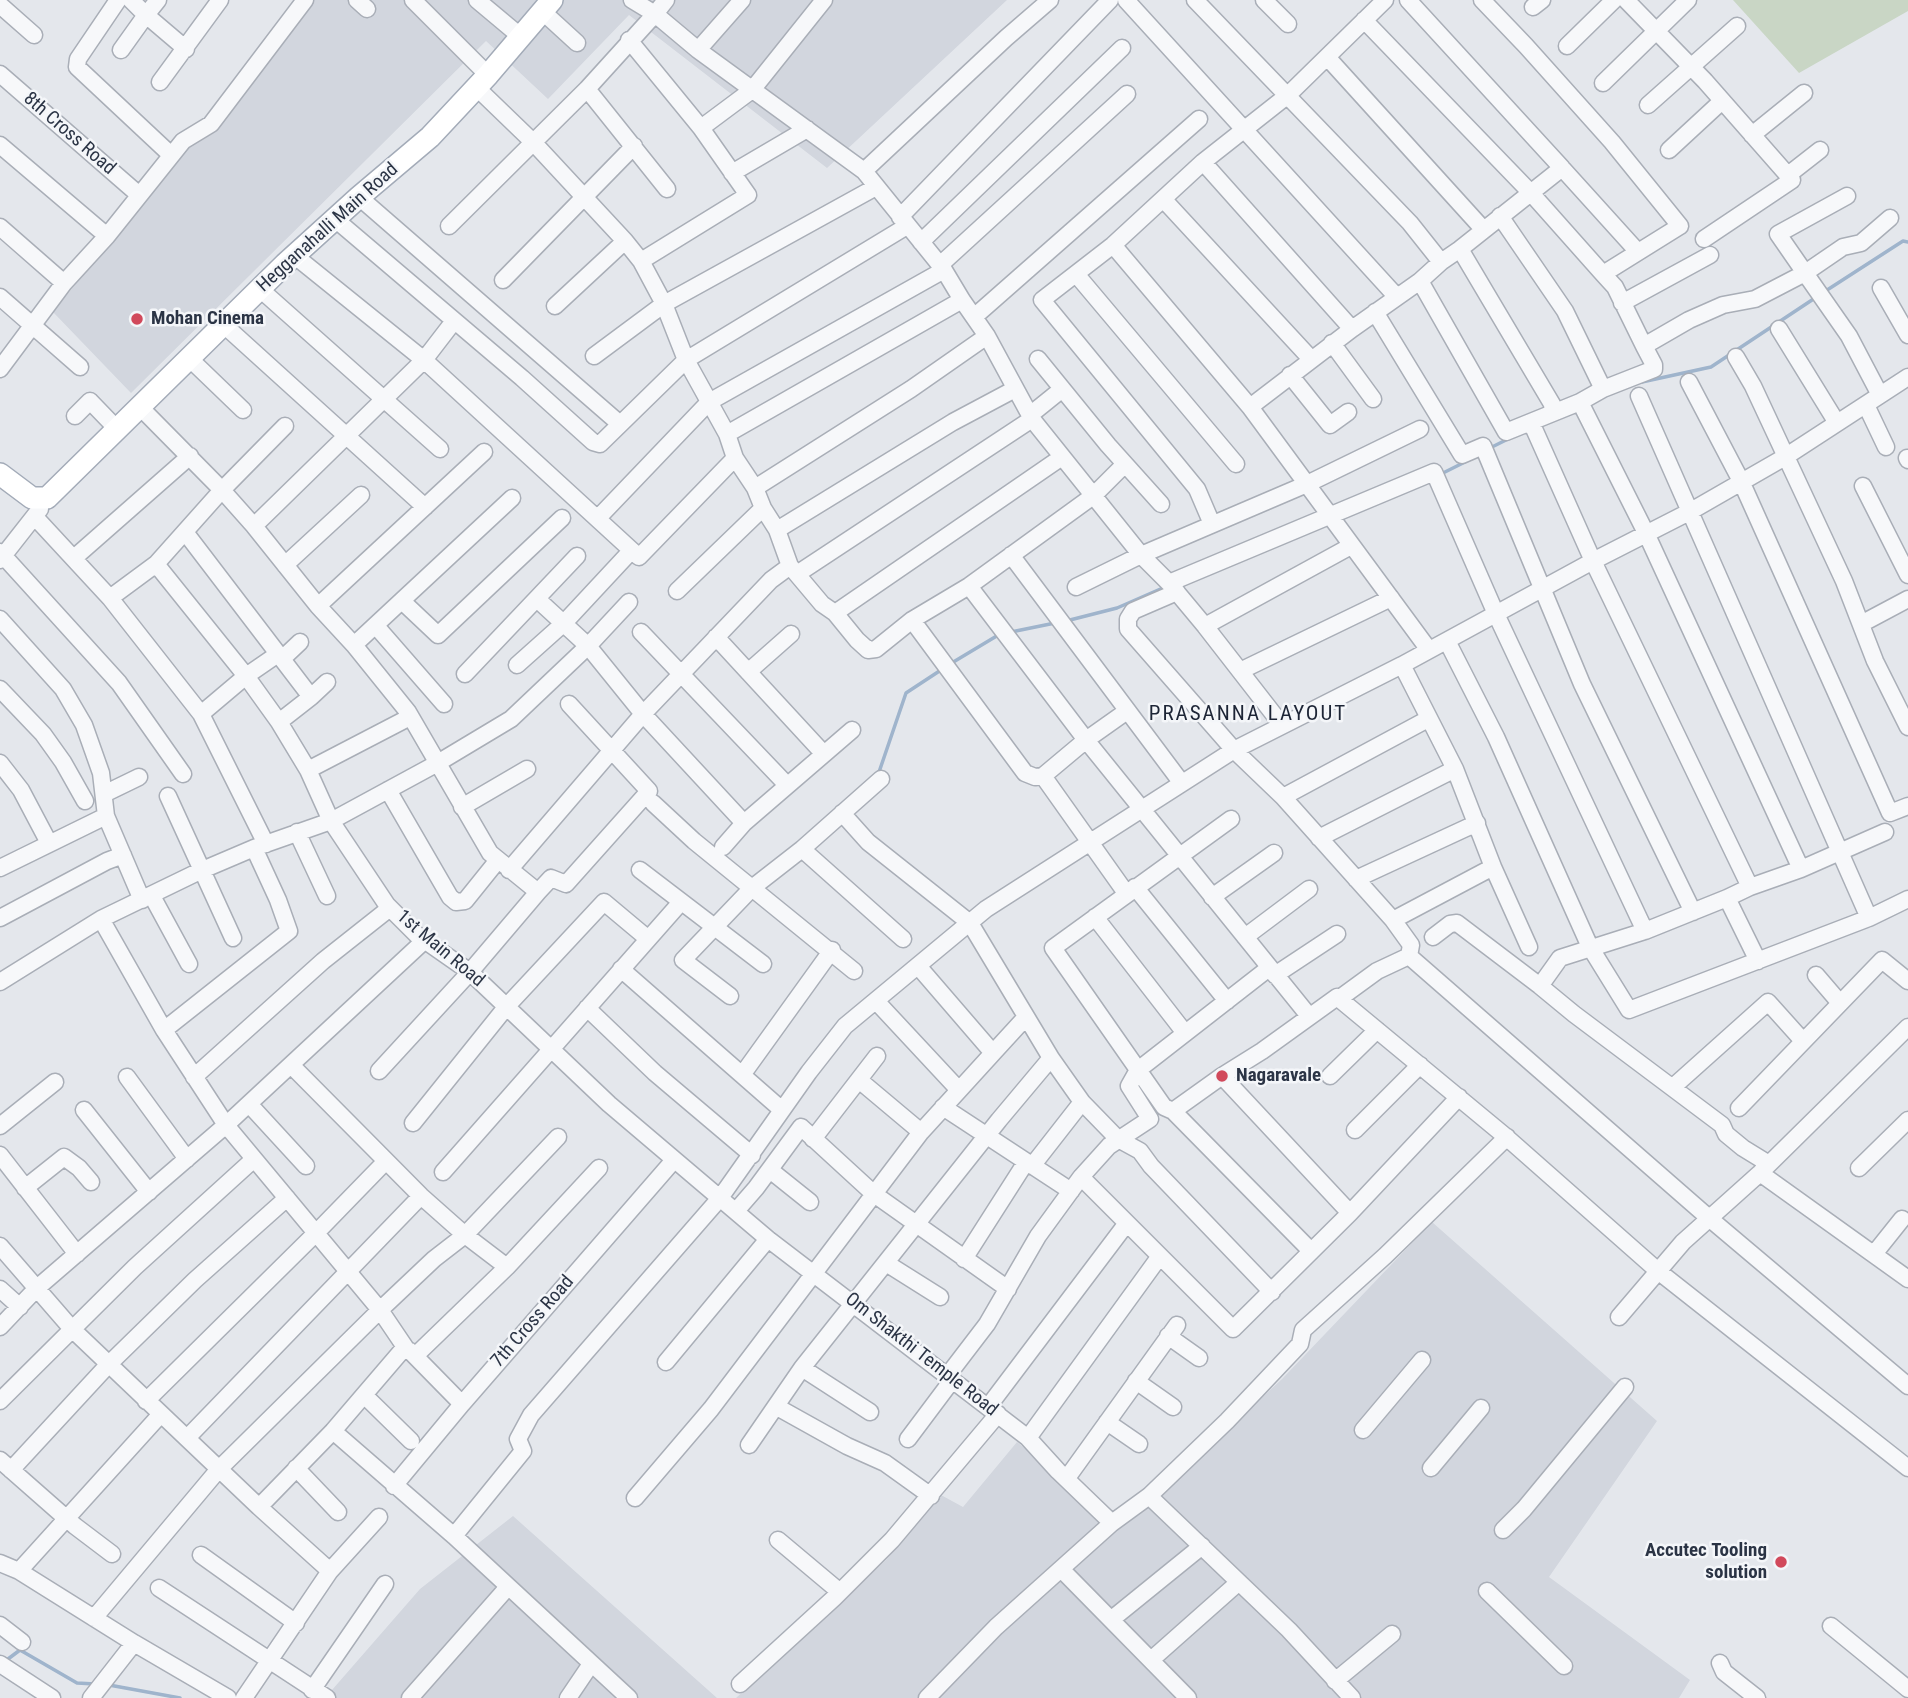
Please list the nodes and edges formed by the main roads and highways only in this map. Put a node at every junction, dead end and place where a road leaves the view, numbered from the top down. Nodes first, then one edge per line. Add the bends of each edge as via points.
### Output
1 (547, 5) edge
2 (0, 474) edge

1 - 2 main road, Hegganahalli Main Road via 430,137 260,289 47,498 32,498

